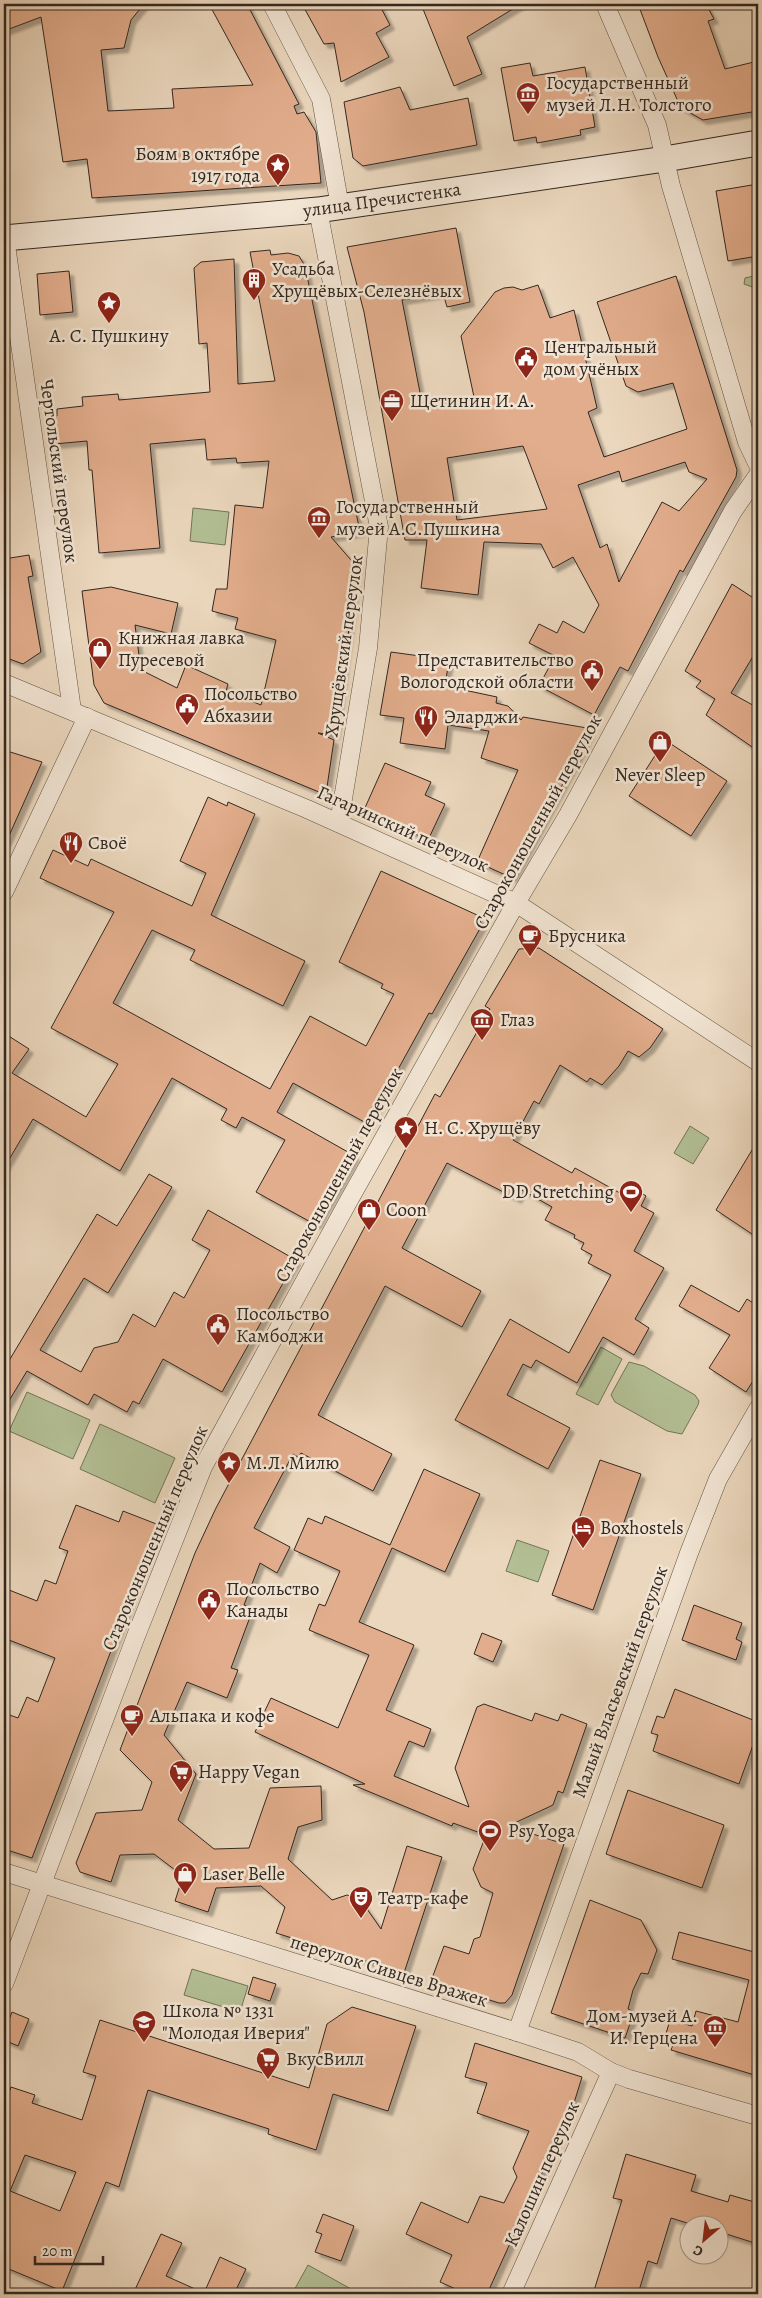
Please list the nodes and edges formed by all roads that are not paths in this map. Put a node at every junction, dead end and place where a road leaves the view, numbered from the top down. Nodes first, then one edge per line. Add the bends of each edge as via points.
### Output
1 (272, 4) edge
2 (605, 4) edge
3 (758, 143) edge
4 (666, 159) junction
5 (329, 208) junction
6 (4, 238) edge
7 (758, 465) edge
8 (758, 475) edge
9 (4, 683) edge
10 (79, 714) junction
11 (339, 823) junction
12 (4, 892) edge
13 (516, 904) junction
14 (758, 1062) edge
15 (758, 1410) edge
16 (4, 1872) edge
17 (42, 1885) junction
18 (4, 1984) edge
19 (517, 2032) junction
20 (611, 2072) junction
21 (758, 2116) edge
22 (511, 2294) edge

1 - 5 street, Хрущёвский переулок via 321,100
2 - 4 street via 657,125
3 - 4 main road, улица Пречистенка
4 - 5 main road, улица Пречистенка
4 - 7 street via 747,442
5 - 6 main road, улица Пречистенка
5 - 11 street, Хрущёвский переулок via 379,527 368,648
6 - 10 street, Чертольский переулок
8 - 13 street, Староконюшенный переулок via 733,511 568,816
9 - 10 street, Гагаринский переулок
10 - 11 street, Гагаринский переулок
10 - 12 street
11 - 13 street, Гагаринский переулок
13 - 14 street, Гагаринский переулок
13 - 17 street, Староконюшенный переулок via 232,1411 204,1467
15 - 19 street, Малый Власьевский переулок via 718,1479 688,1553
16 - 17 street, переулок Сивцев Вражек
17 - 18 street, Староконюшенный переулок
17 - 19 street, переулок Сивцев Вражек
19 - 20 street, переулок Сивцев Вражек via 578,2052
20 - 21 street, переулок Сивцев Вражек
20 - 22 street, Калошин переулок

